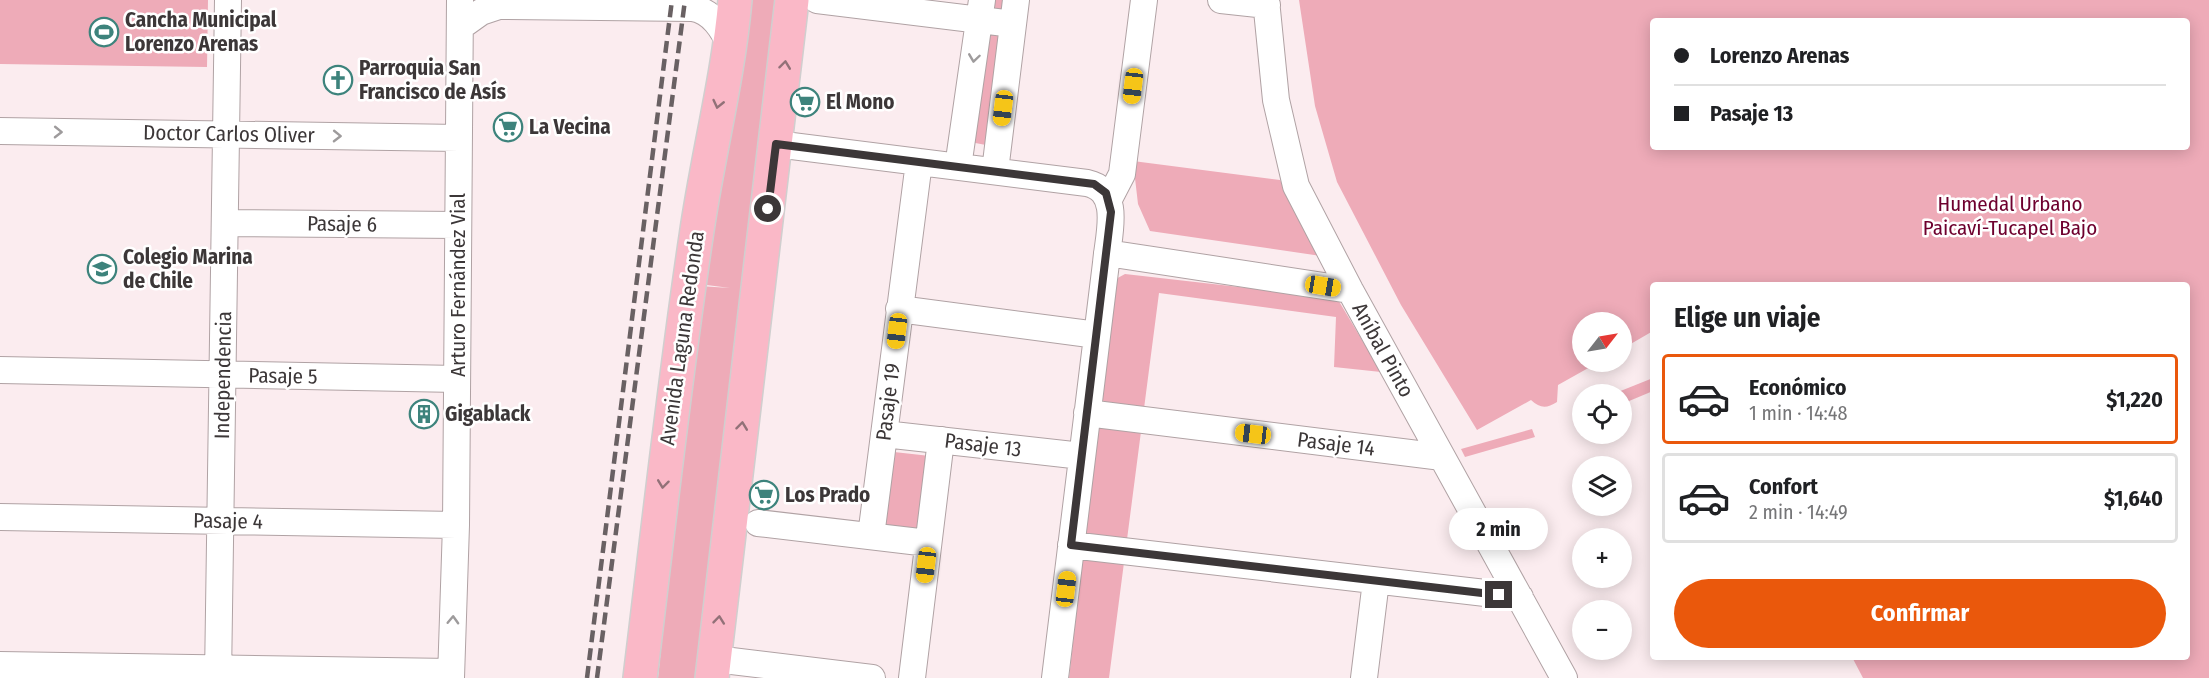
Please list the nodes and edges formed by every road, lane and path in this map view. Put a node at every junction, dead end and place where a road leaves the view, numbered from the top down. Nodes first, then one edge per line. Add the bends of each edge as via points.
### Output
1 (228, 0) edge
2 (460, 0) edge
3 (735, 0) edge
4 (792, 0) edge
5 (817, 0) edge
6 (1144, 0) edge
7 (1221, 0) edge
8 (1266, 3) edge
9 (981, 9) edge
10 (1014, 12) edge
11 (460, 27) junction
12 (731, 47) junction
13 (0, 131) edge
14 (226, 134) junction
15 (459, 138) junction
16 (776, 144) junction
17 (919, 162) junction
18 (958, 167) junction
19 (995, 171) junction
20 (1109, 199) junction
21 (225, 223) junction
22 (458, 225) junction
23 (1107, 254) junction
24 (1350, 290) junction
25 (899, 309) junction
26 (1097, 335) junction
27 (0, 370) edge
28 (223, 375) junction
29 (457, 379) junction
30 (1087, 414) junction
31 (884, 434) junction
32 (941, 440) junction
33 (1082, 456) junction
34 (1442, 457) junction
35 (0, 517) edge
36 (220, 521) junction
37 (758, 523) dead end
38 (456, 525) junction
39 (871, 536) junction
40 (928, 543) junction
41 (1071, 545) junction
42 (1376, 580) junction
43 (1520, 597) junction
44 (0, 665) edge
45 (714, 668) edge
46 (218, 673) edge
47 (451, 675) edge
48 (640, 678) edge
49 (872, 678) edge
50 (912, 678) edge
51 (1055, 678) edge
52 (1364, 678) edge
53 (1564, 678) edge

1 - 14 street, Independencia
2 - 11 street, Arturo Fernández Vial
3 - 12 main road, Avenida Laguna Redonda
16 -> 4 main road
5 - 9 street
6 - 20 street via 1122,174
7 - 8 street
8 - 24 street, Aníbal Pinto via 1276,100 1289,164 1309,215
9 - 10 street
9 -> 18 street
10 - 19 street
11 - 12 street via 481,12 499,6 692,8 713,18
11 - 15 street, Arturo Fernández Vial
12 -> 48 main road, Avenida Laguna Redonda via 707,162 689,284
13 -> 14 street, Doctor Carlos Oliver
14 -> 15 street, Doctor Carlos Oliver
14 - 21 street, Independencia
15 - 22 street, Arturo Fernández Vial
16 - 17 street
45 -> 16 main road
17 - 18 street
17 - 25 street, Pasaje 19
18 - 19 street
19 - 20 street via 1094,184
20 - 23 street
21 - 22 street, Pasaje 6
21 - 28 street, Independencia
22 - 29 street, Arturo Fernández Vial
23 - 24 street
23 - 26 street
24 - 34 street, Aníbal Pinto
25 - 26 street
25 - 31 street, Pasaje 19
26 - 30 street
27 - 28 street, Pasaje 5
28 - 29 street, Pasaje 5
28 - 36 street, Independencia
29 - 38 street, Arturo Fernández Vial
30 - 33 street
30 - 34 street, Pasaje 14
31 - 32 street, Pasaje 13
31 - 39 street, Pasaje 19
32 - 33 street, Pasaje 13
32 - 40 street
33 - 41 street
34 - 43 street, Aníbal Pinto
35 - 36 street, Pasaje 4
36 - 38 street, Pasaje 4
36 - 46 street, Independencia
37 - 39 street
47 -> 38 street, Arturo Fernández Vial
39 - 40 street
40 - 50 street
41 - 42 street
41 - 51 street
42 - 43 street
42 - 52 street
43 - 53 street, Aníbal Pinto
44 - 46 street
45 - 49 street
46 - 47 street

